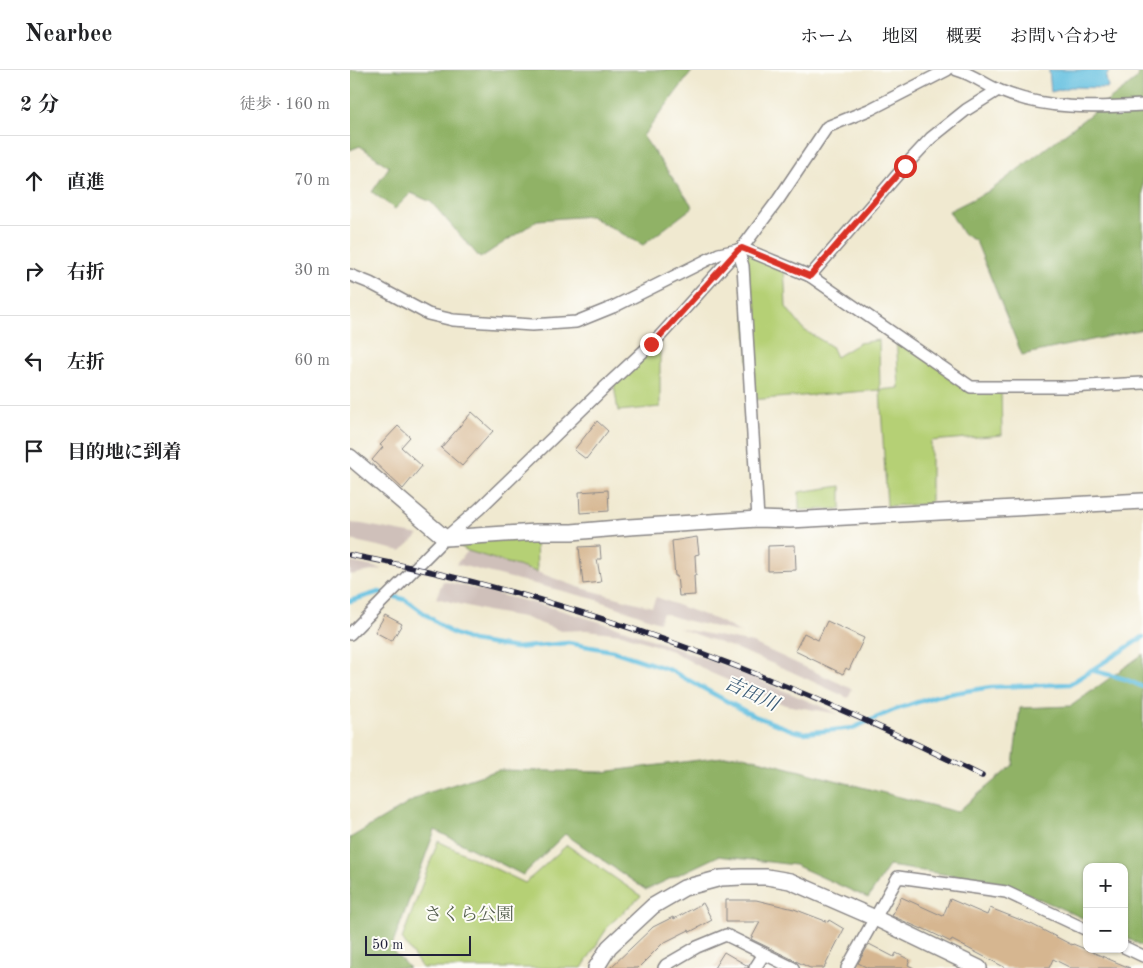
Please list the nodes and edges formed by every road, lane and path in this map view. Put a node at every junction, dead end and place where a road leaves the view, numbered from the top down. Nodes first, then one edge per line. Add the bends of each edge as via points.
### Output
1 (947, 70) edge
2 (957, 70) edge
3 (998, 90) junction
4 (1143, 105) edge
5 (740, 249) junction
6 (350, 275) edge
7 (810, 276) junction
8 (1143, 383) edge
9 (350, 457) edge
10 (1143, 501) edge
11 (758, 519) junction
12 (445, 538) junction
13 (350, 634) edge
14 (875, 918) junction
15 (1083, 928) edge
16 (1128, 949) edge
17 (764, 954) junction
18 (1143, 956) edge
19 (596, 968) edge
20 (664, 968) edge
21 (755, 968) edge
22 (793, 968) edge
23 (848, 968) edge
24 (979, 968) edge

1 - 5 street via 871,109 827,127
2 - 3 street
3 - 4 street via 1045,104 1095,108
3 - 7 street via 931,138
5 - 6 street via 719,254 576,322 532,325 453,320 428,314
5 - 7 street
5 - 11 street
5 - 12 street via 660,336
7 - 8 street via 972,387
9 - 12 street
10 - 11 street
11 - 12 street
12 - 13 street
14 - 15 street via 898,878 1006,892
14 - 19 street via 790,881 767,877 721,878 684,888 653,906 609,947
14 - 23 street
14 - 24 street
16 - 18 street
17 - 20 street via 726,935 697,947
17 - 21 street
17 - 22 street

